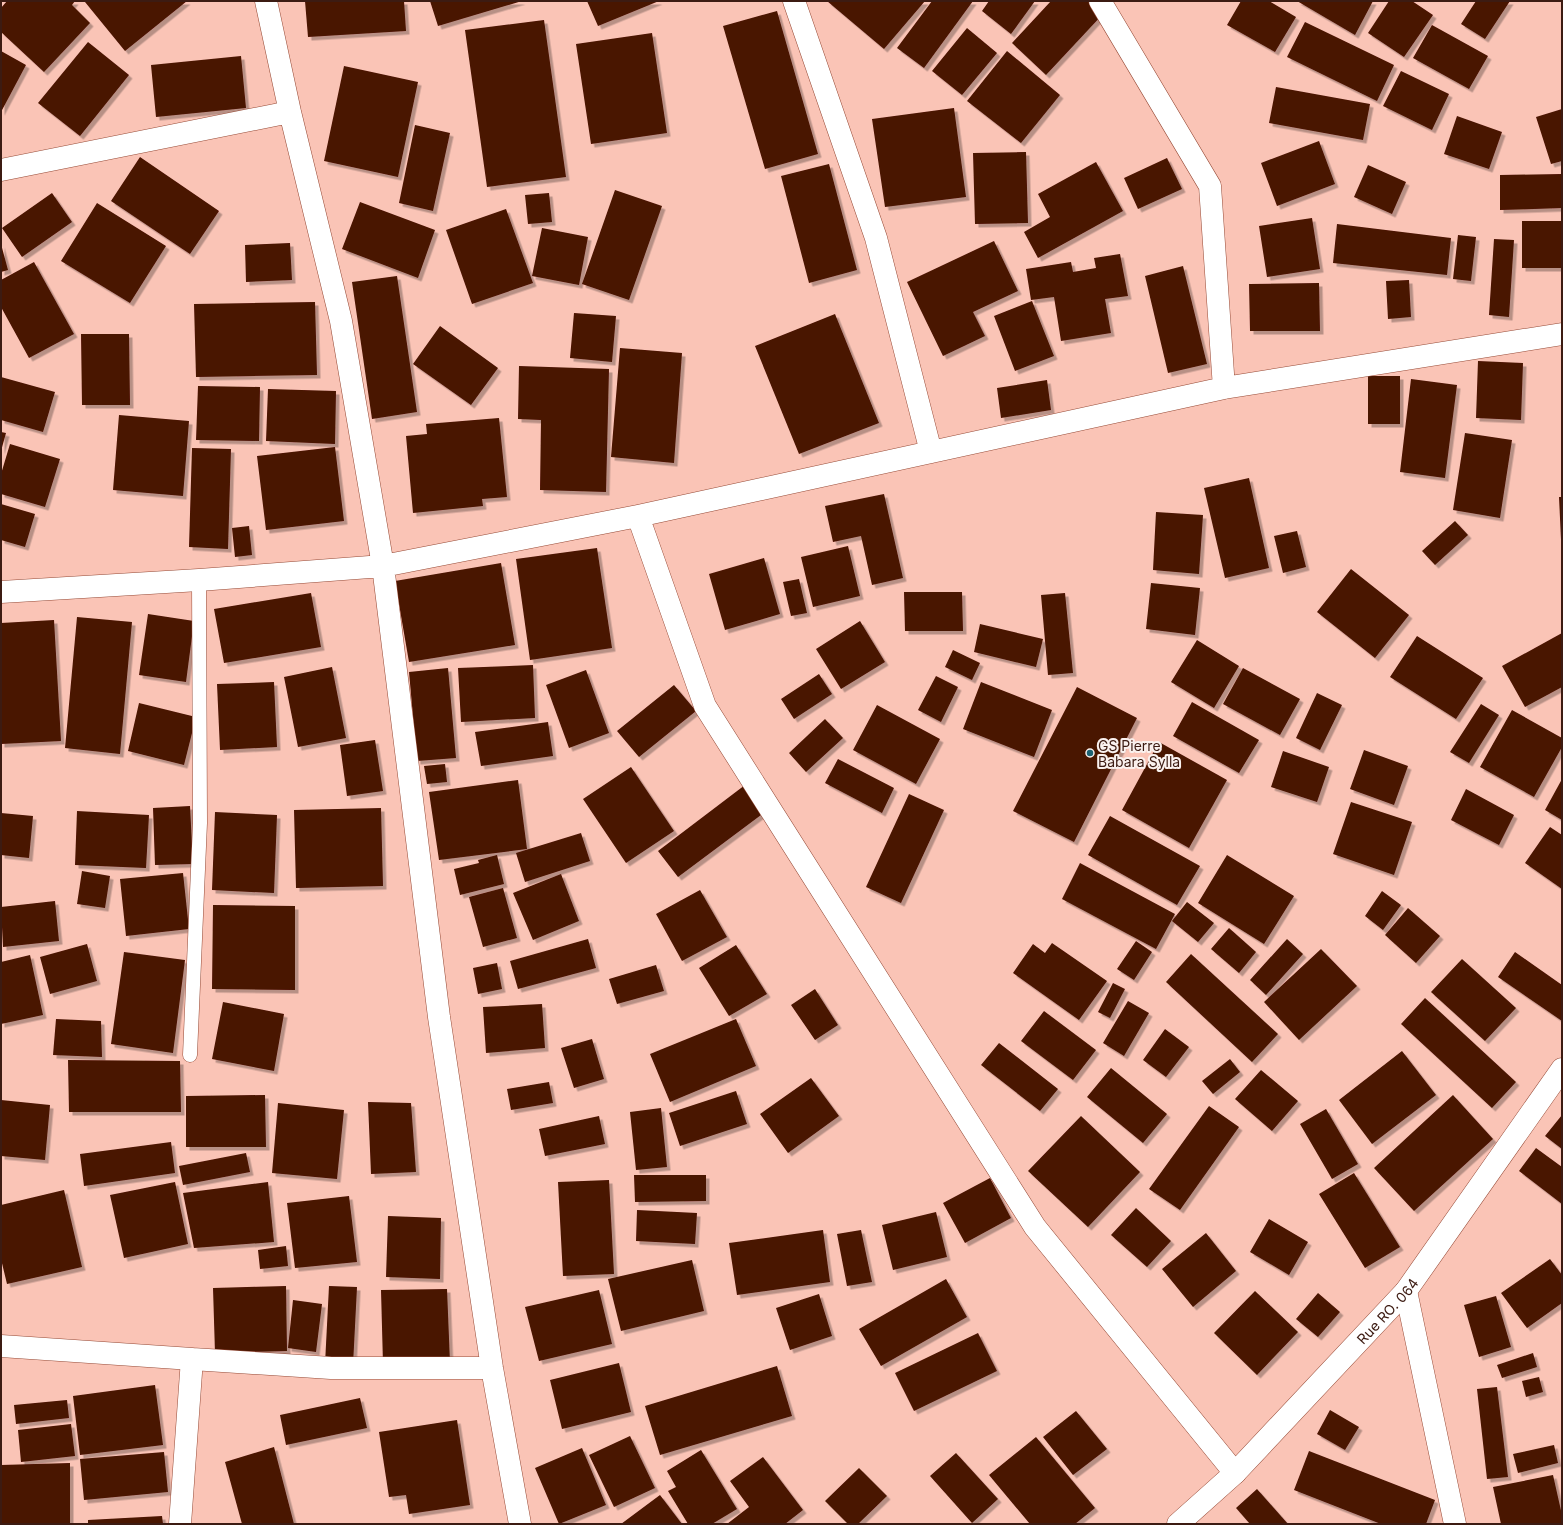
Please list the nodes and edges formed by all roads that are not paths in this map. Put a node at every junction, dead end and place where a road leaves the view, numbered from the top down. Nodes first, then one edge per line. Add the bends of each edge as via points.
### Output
1 (266, 1) edge
2 (794, 1) edge
3 (1100, 1) edge
4 (290, 112) junction
5 (1, 170) edge
6 (1562, 334) edge
7 (1224, 388) junction
8 (931, 452) junction
9 (638, 516) junction
10 (383, 566) junction
11 (199, 580) junction
12 (1, 592) edge
13 (190, 1055) dead end
14 (1562, 1069) edge
15 (1406, 1291) junction
16 (1, 1346) edge
17 (192, 1359) junction
18 (492, 1368) junction
19 (1235, 1473) junction
20 (180, 1524) edge
21 (520, 1524) edge
22 (1178, 1524) edge
23 (1455, 1524) edge

1 - 4 street
2 - 8 street via 876,238
3 - 7 street via 1210,186
4 - 5 street
4 - 10 street via 341,321
6 - 7 street
7 - 8 street
8 - 9 street
9 - 10 street
9 - 19 street via 705,706 1035,1227
10 - 11 street
10 - 18 street via 439,1017
11 - 12 street
11 - 13 lane via 200,823
14 - 15 street, Rue RO. 064
15 - 19 street, Rue RO. 064
15 - 23 street
16 - 17 street
17 - 18 street via 331,1368
17 - 20 street
18 - 21 street
19 - 22 street, Rue RO. 064

